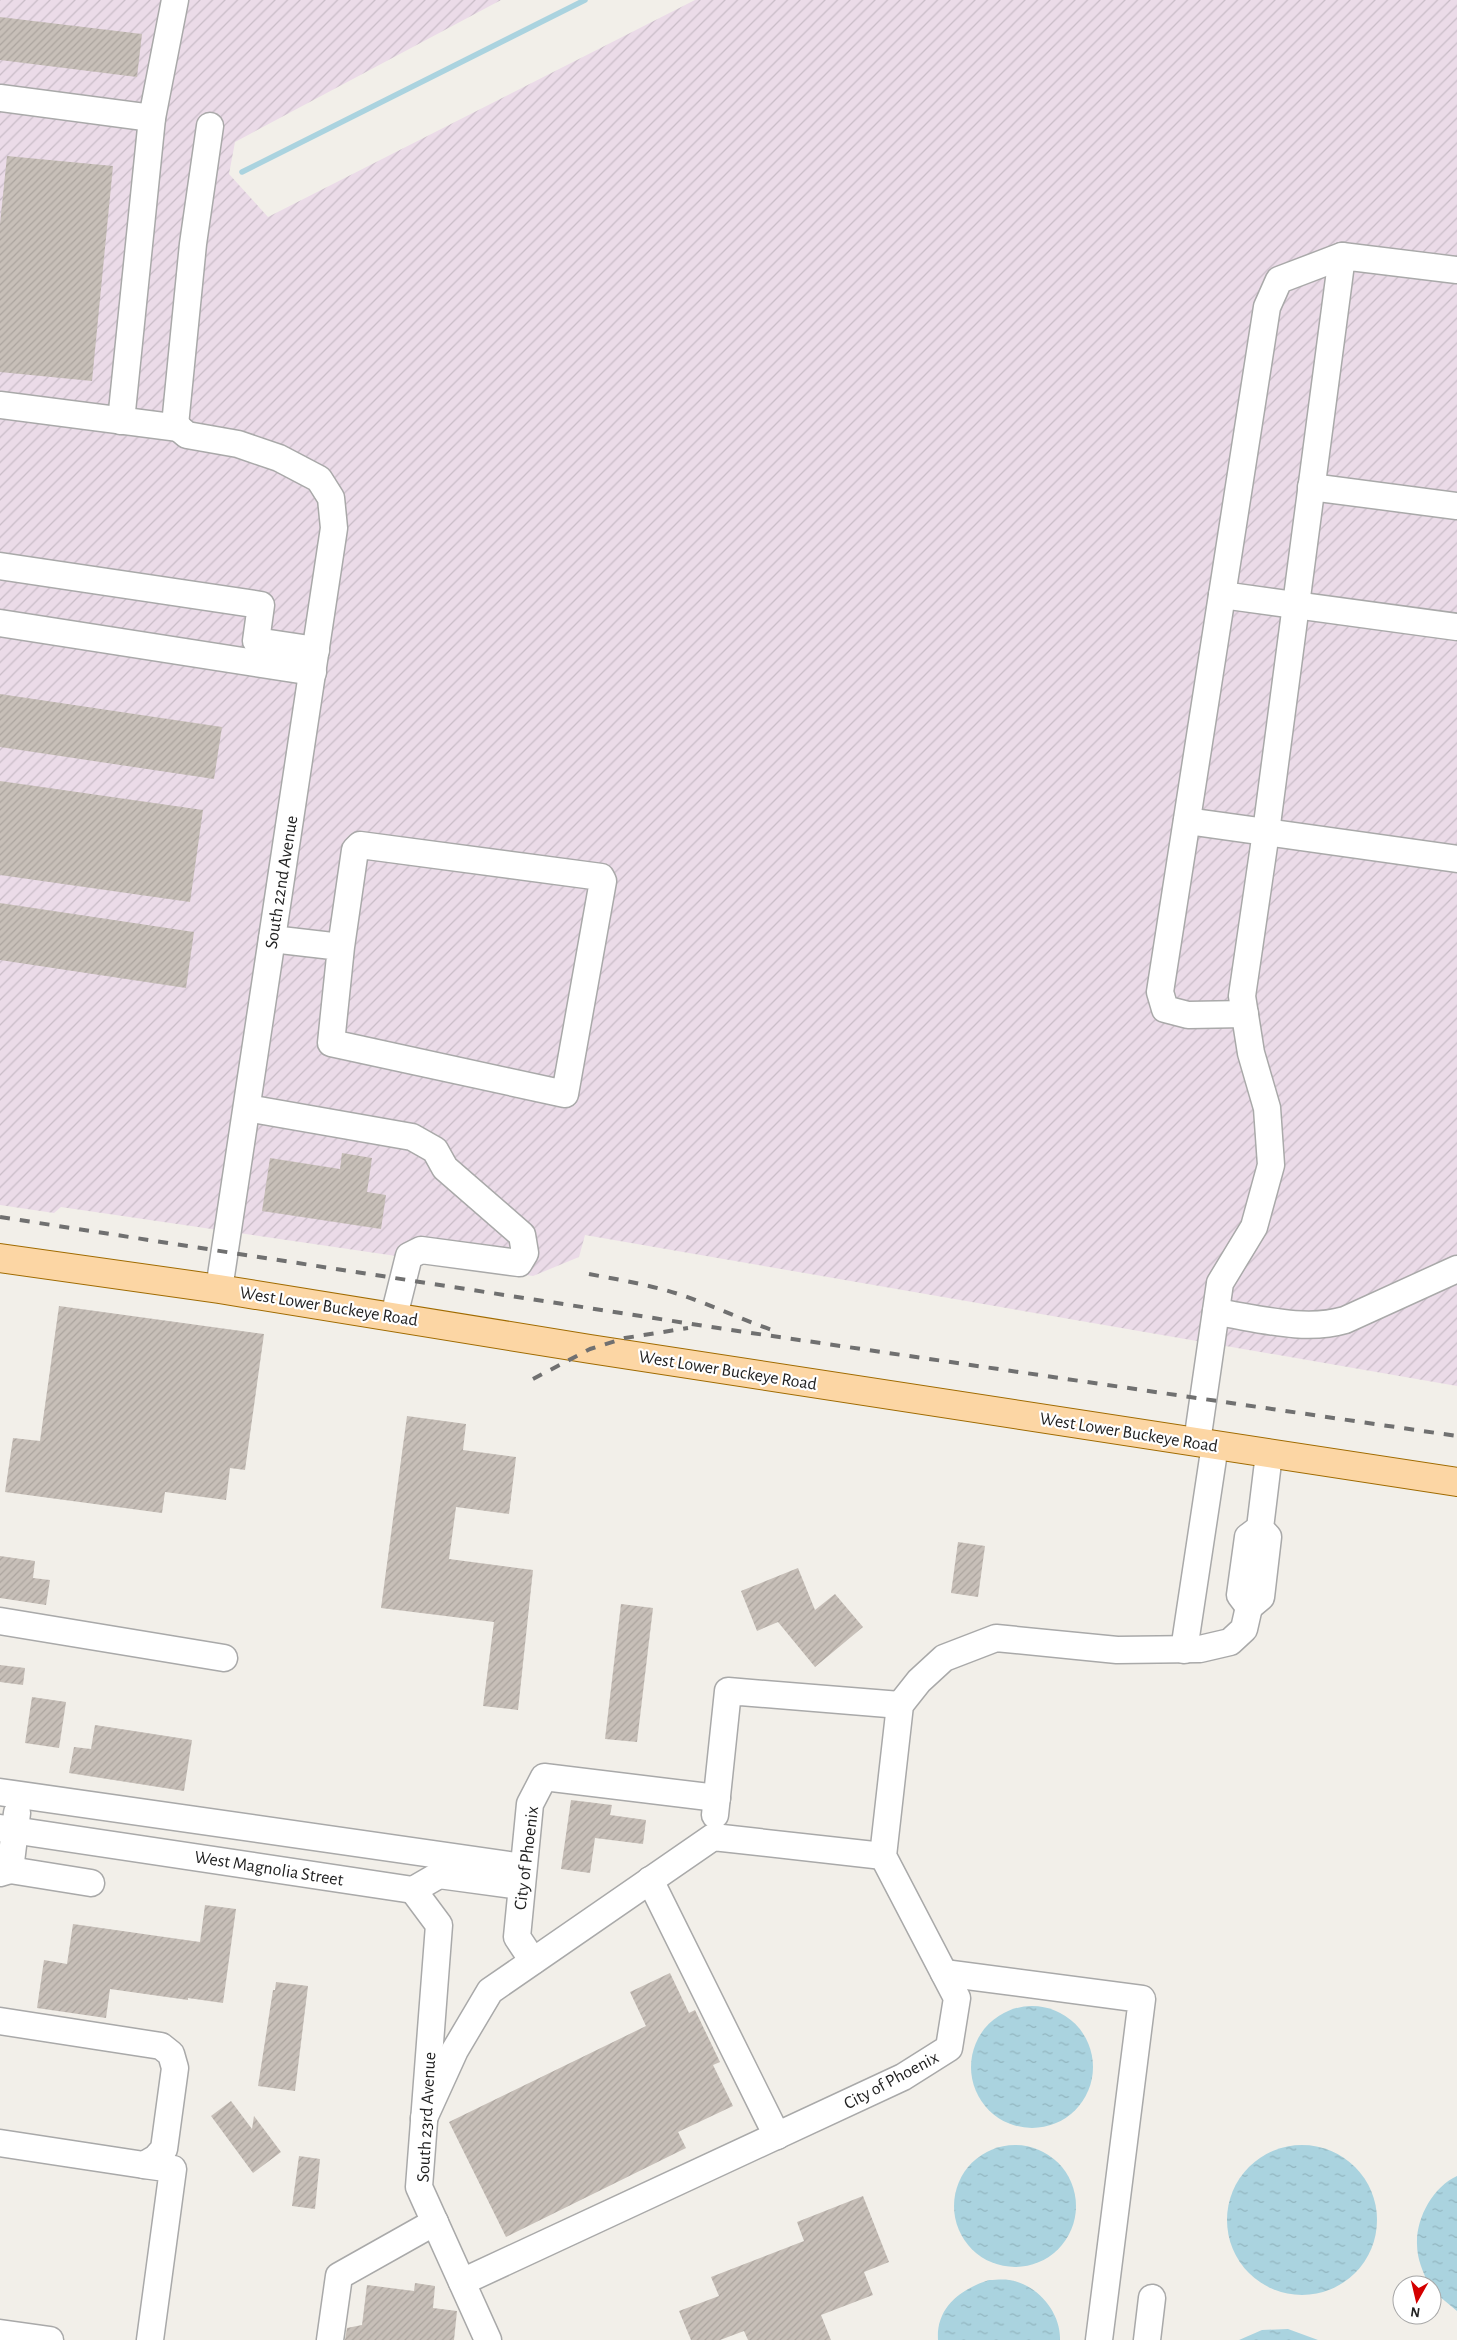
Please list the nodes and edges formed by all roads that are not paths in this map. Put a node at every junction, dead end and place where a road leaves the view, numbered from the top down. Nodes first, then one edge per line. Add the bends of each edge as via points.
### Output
1 (175, 0) edge
2 (0, 98) edge
3 (152, 118) junction
4 (210, 126) dead end
5 (1342, 256) junction
6 (1457, 270) edge
7 (0, 406) edge
8 (121, 421) junction
9 (179, 428) junction
10 (1312, 487) junction
11 (1457, 506) edge
12 (0, 566) edge
13 (1222, 595) junction
14 (1296, 606) junction
15 (1456, 621) edge
16 (0, 623) edge
17 (314, 661) junction
18 (1187, 821) junction
19 (1266, 832) junction
20 (1457, 859) edge
21 (272, 939) junction
22 (341, 948) junction
23 (1245, 1014) junction
24 (247, 1108) junction
25 (0, 1258) edge
26 (1457, 1269) edge
27 (219, 1289) junction
28 (1216, 1312) junction
29 (394, 1316) junction
30 (1206, 1444) junction
31 (1269, 1454) junction
32 (1457, 1482) edge
33 (0, 1621) edge
34 (1184, 1650) junction
35 (224, 1658) dead end
36 (900, 1705) junction
37 (10, 1793) edge
38 (717, 1798) junction
39 (7, 1829) edge
40 (712, 1837) junction
41 (883, 1856) junction
42 (5, 1872) edge
43 (522, 1877) junction
44 (650, 1880) junction
45 (91, 1883) dead end
46 (413, 1890) junction
47 (533, 1961) junction
48 (944, 1973) junction
49 (0, 2021) edge
50 (424, 2118) junction
51 (777, 2136) junction
52 (0, 2143) edge
53 (144, 2165) junction
54 (435, 2222) junction
55 (462, 2282) junction
56 (1152, 2298) dead end
57 (0, 2333) edge
58 (50, 2340) edge
59 (150, 2340) edge
60 (330, 2340) edge
61 (488, 2340) edge
62 (1099, 2340) edge
63 (1147, 2340) edge

1 - 3 street
2 - 3 street
3 - 8 street
4 - 9 street via 193,244 176,425
5 - 6 street
5 - 10 street
5 - 13 street via 1279,280 1267,307
7 - 8 street
8 - 9 street
9 - 17 street, South 22nd Avenue via 187,435 238,444 280,458 319,479 331,498 334,528
10 - 11 street
10 - 14 street
12 - 17 street via 261,605 256,641
13 - 14 street
13 - 18 street
14 - 15 street
14 - 19 street
16 - 17 street
17 - 21 street, South 22nd Avenue
18 - 19 street
18 - 23 street via 1160,992 1166,1009 1188,1015
19 - 20 street
19 - 23 street via 1242,996
21 - 22 street
21 - 24 street, South 22nd Avenue
22 - 22 street via 355,850 360,845 601,877 603,881 565,1094 331,1043
23 - 28 street via 1251,1053 1268,1108 1271,1165 1254,1227 1220,1283
24 - 27 street, South 22nd Avenue
24 - 29 street via 412,1136 435,1150 445,1168 522,1235 525,1254 519,1263 421,1250 409,1256
25 - 27 main road, West Lower Buckeye Road
26 - 28 street via 1345,1320 1328,1324 1297,1324
27 - 29 main road, West Lower Buckeye Road
28 - 30 street
29 - 30 main road, West Lower Buckeye Road
30 - 31 main road, West Lower Buckeye Road
30 - 34 street
31 - 32 main road, West Lower Buckeye Road
31 - 34 street via 1260,1528 1248,1537 1240,1595 1249,1607 1244,1629 1230,1642 1219,1646
33 - 35 street
34 - 36 street via 1117,1650 996,1638 944,1658 919,1681
36 - 38 street via 728,1691
36 - 41 street
37 - 39 street, West Magnolia Street
37 - 43 street, West Magnolia Street
38 - 40 street
38 - 43 street, City of Phoenix via 544,1777 530,1804
39 - 42 street
39 - 46 street, West Magnolia Street
40 - 41 street
40 - 44 street
41 - 48 street, City of Phoenix
42 - 45 street
43 - 46 street via 439,1875
43 - 47 street, City of Phoenix via 517,1937
44 - 47 street
44 - 51 street
46 - 50 street, South 23rd Avenue via 439,1925
47 - 50 street via 490,1991 455,2050
48 - 51 street, City of Phoenix via 957,1998 949,2048 903,2078
48 - 62 street via 1142,1998
49 - 53 street via 161,2046 171,2054 175,2068 164,2149
50 - 54 street, South 23rd Avenue via 419,2186
51 - 55 street, City of Phoenix
52 - 53 street
53 - 59 street via 173,2169
54 - 55 street, South 23rd Avenue
54 - 60 street via 339,2276
55 - 61 street, South 23rd Avenue
56 - 63 street
57 - 58 street

